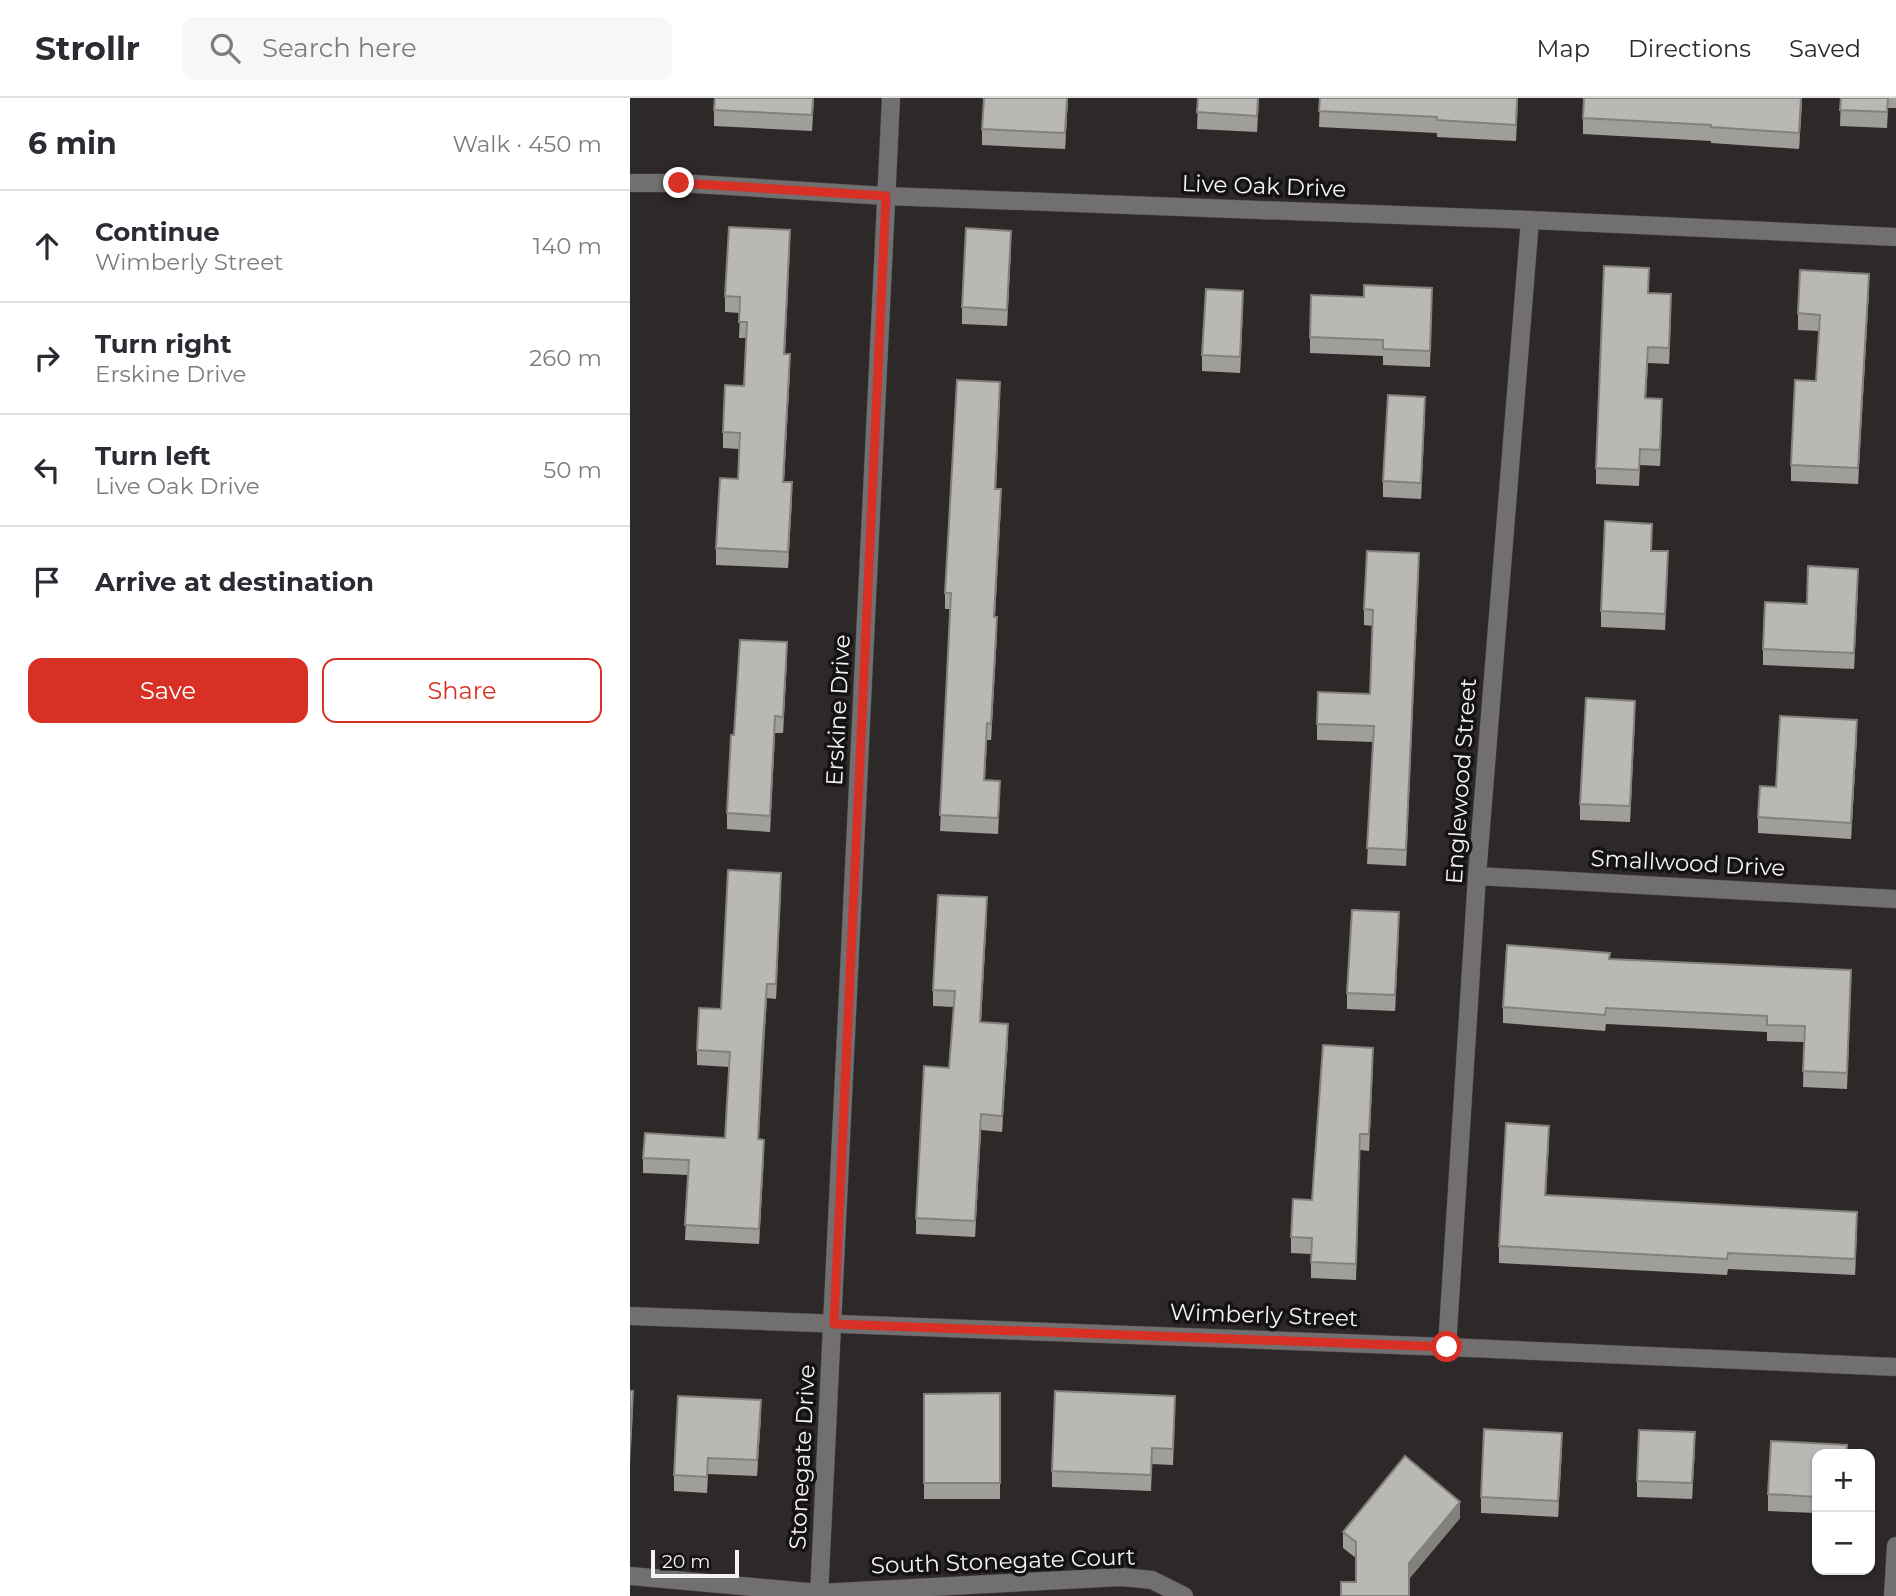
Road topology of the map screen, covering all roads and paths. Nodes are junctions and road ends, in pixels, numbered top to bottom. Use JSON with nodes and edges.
{"nodes":[{"id":1,"x":891,"y":98,"type":"edge"},
{"id":2,"x":630,"y":183,"type":"edge"},
{"id":3,"x":886,"y":196,"type":"junction"},
{"id":4,"x":1530,"y":220,"type":"junction"},
{"id":5,"x":1896,"y":237,"type":"edge"},
{"id":6,"x":1477,"y":876,"type":"junction"},
{"id":7,"x":1896,"y":899,"type":"edge"},
{"id":8,"x":630,"y":1316,"type":"edge"},
{"id":9,"x":834,"y":1324,"type":"junction"},
{"id":10,"x":1447,"y":1347,"type":"junction"},
{"id":11,"x":1896,"y":1367,"type":"edge"},
{"id":12,"x":1896,"y":1546,"type":"edge"},
{"id":13,"x":630,"y":1576,"type":"edge"},
{"id":14,"x":819,"y":1595,"type":"edge"},
{"id":15,"x":1184,"y":1596,"type":"edge"},
{"id":16,"x":1893,"y":1596,"type":"edge"}],
"edges":[{"from":1,"to":3,"type":"street","name":"Erskine Drive"},
{"from":2,"to":3,"type":"street","name":"Live Oak Drive"},
{"from":3,"to":4,"type":"street","name":"Live Oak Drive"},
{"from":3,"to":9,"type":"street","name":"Erskine Drive"},
{"from":4,"to":5,"type":"street","name":"Live Oak Drive"},
{"from":4,"to":6,"type":"street","name":"Englewood Street"},
{"from":6,"to":7,"type":"street","name":"Smallwood Drive"},
{"from":6,"to":10,"type":"street","name":"Englewood Street"},
{"from":8,"to":9,"type":"street","name":"Wimberly Street"},
{"from":9,"to":10,"type":"street","name":"Wimberly Street"},
{"from":9,"to":14,"type":"street","name":"Stonegate Drive"},
{"from":10,"to":11,"type":"street","name":"Wimberly Street"},
{"from":12,"to":16,"type":"street"},
{"from":13,"to":14,"type":"street"},
{"from":14,"to":15,"type":"street","name":"South Stonegate Court"}]}
